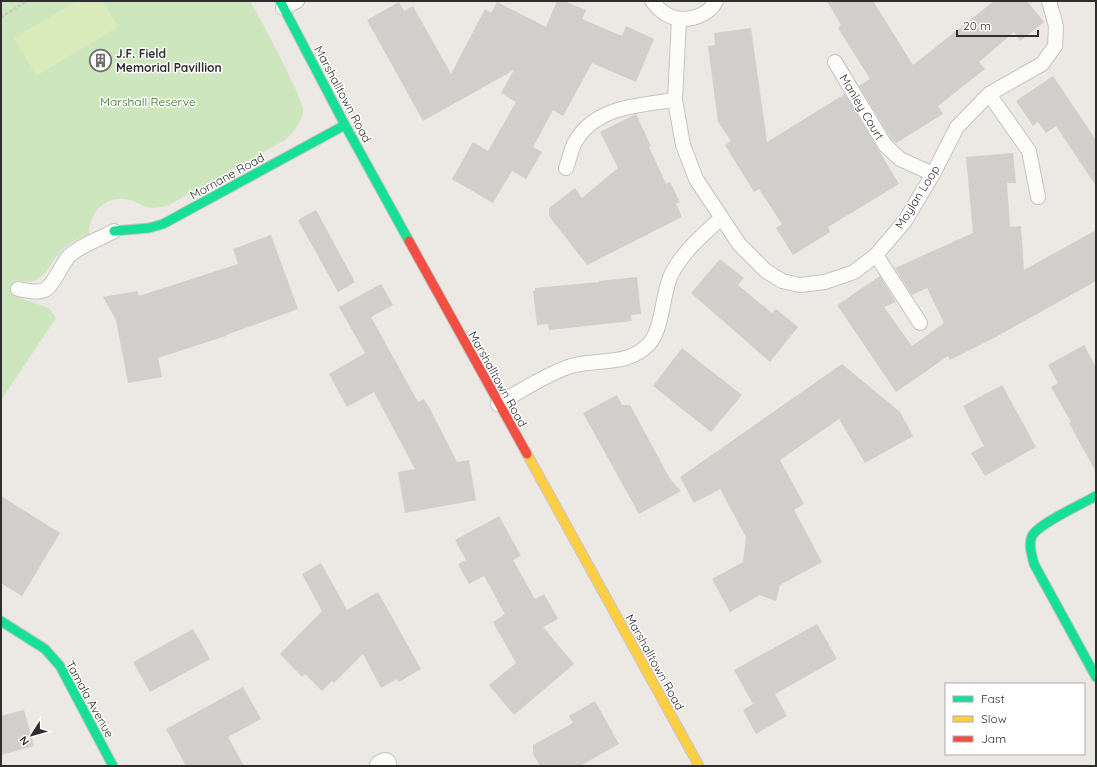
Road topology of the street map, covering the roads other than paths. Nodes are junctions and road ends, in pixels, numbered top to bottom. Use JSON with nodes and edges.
{"nodes":[{"id":1,"x":297,"y":1,"type":"edge"},
{"id":2,"x":652,"y":1,"type":"edge"},
{"id":3,"x":716,"y":1,"type":"edge"},
{"id":4,"x":1049,"y":1,"type":"edge"},
{"id":5,"x":282,"y":4,"type":"edge"},
{"id":6,"x":678,"y":19,"type":"junction"},
{"id":7,"x":835,"y":62,"type":"dead end"},
{"id":8,"x":989,"y":94,"type":"junction"},
{"id":9,"x":675,"y":100,"type":"junction"},
{"id":10,"x":345,"y":125,"type":"junction"},
{"id":11,"x":566,"y":168,"type":"dead end"},
{"id":12,"x":933,"y":174,"type":"junction"},
{"id":13,"x":1038,"y":197,"type":"dead end"},
{"id":14,"x":721,"y":218,"type":"junction"},
{"id":15,"x":114,"y":231,"type":"joint"},
{"id":16,"x":876,"y":255,"type":"junction"},
{"id":17,"x":18,"y":289,"type":"dead end"},
{"id":18,"x":920,"y":323,"type":"dead end"},
{"id":19,"x":498,"y":404,"type":"junction"},
{"id":20,"x":1096,"y":496,"type":"edge"},
{"id":21,"x":1,"y":622,"type":"edge"},
{"id":22,"x":1096,"y":677,"type":"edge"},
{"id":23,"x":113,"y":766,"type":"edge"},
{"id":24,"x":699,"y":766,"type":"edge"}],
"edges":[{"from":1,"to":5,"type":"lane"},
{"from":2,"to":6,"type":"lane"},
{"from":3,"to":6,"type":"lane"},
{"from":4,"to":8,"type":"lane","name":"Moylan Loop"},
{"from":5,"to":10,"type":"street","name":"Marshalltown Road"},
{"from":6,"to":9,"type":"lane","name":"Moylan Loop"},
{"from":7,"to":12,"type":"lane","name":"Manley Court"},
{"from":8,"to":12,"type":"lane","name":"Moylan Loop"},
{"from":8,"to":13,"type":"lane"},
{"from":9,"to":11,"type":"lane"},
{"from":9,"to":14,"type":"lane","name":"Moylan Loop"},
{"from":10,"to":15,"type":"street","name":"Mornane Road"},
{"from":10,"to":19,"type":"street","name":"Marshalltown Road"},
{"from":12,"to":16,"type":"lane","name":"Moylan Loop"},
{"from":14,"to":16,"type":"lane","name":"Moylan Loop"},
{"from":14,"to":19,"type":"lane"},
{"from":15,"to":17,"type":"lane"},
{"from":16,"to":18,"type":"lane"},
{"from":19,"to":24,"type":"street","name":"Marshalltown Road"},
{"from":20,"to":22,"type":"street"},
{"from":21,"to":23,"type":"street","name":"Tamala Avenue"}]}
